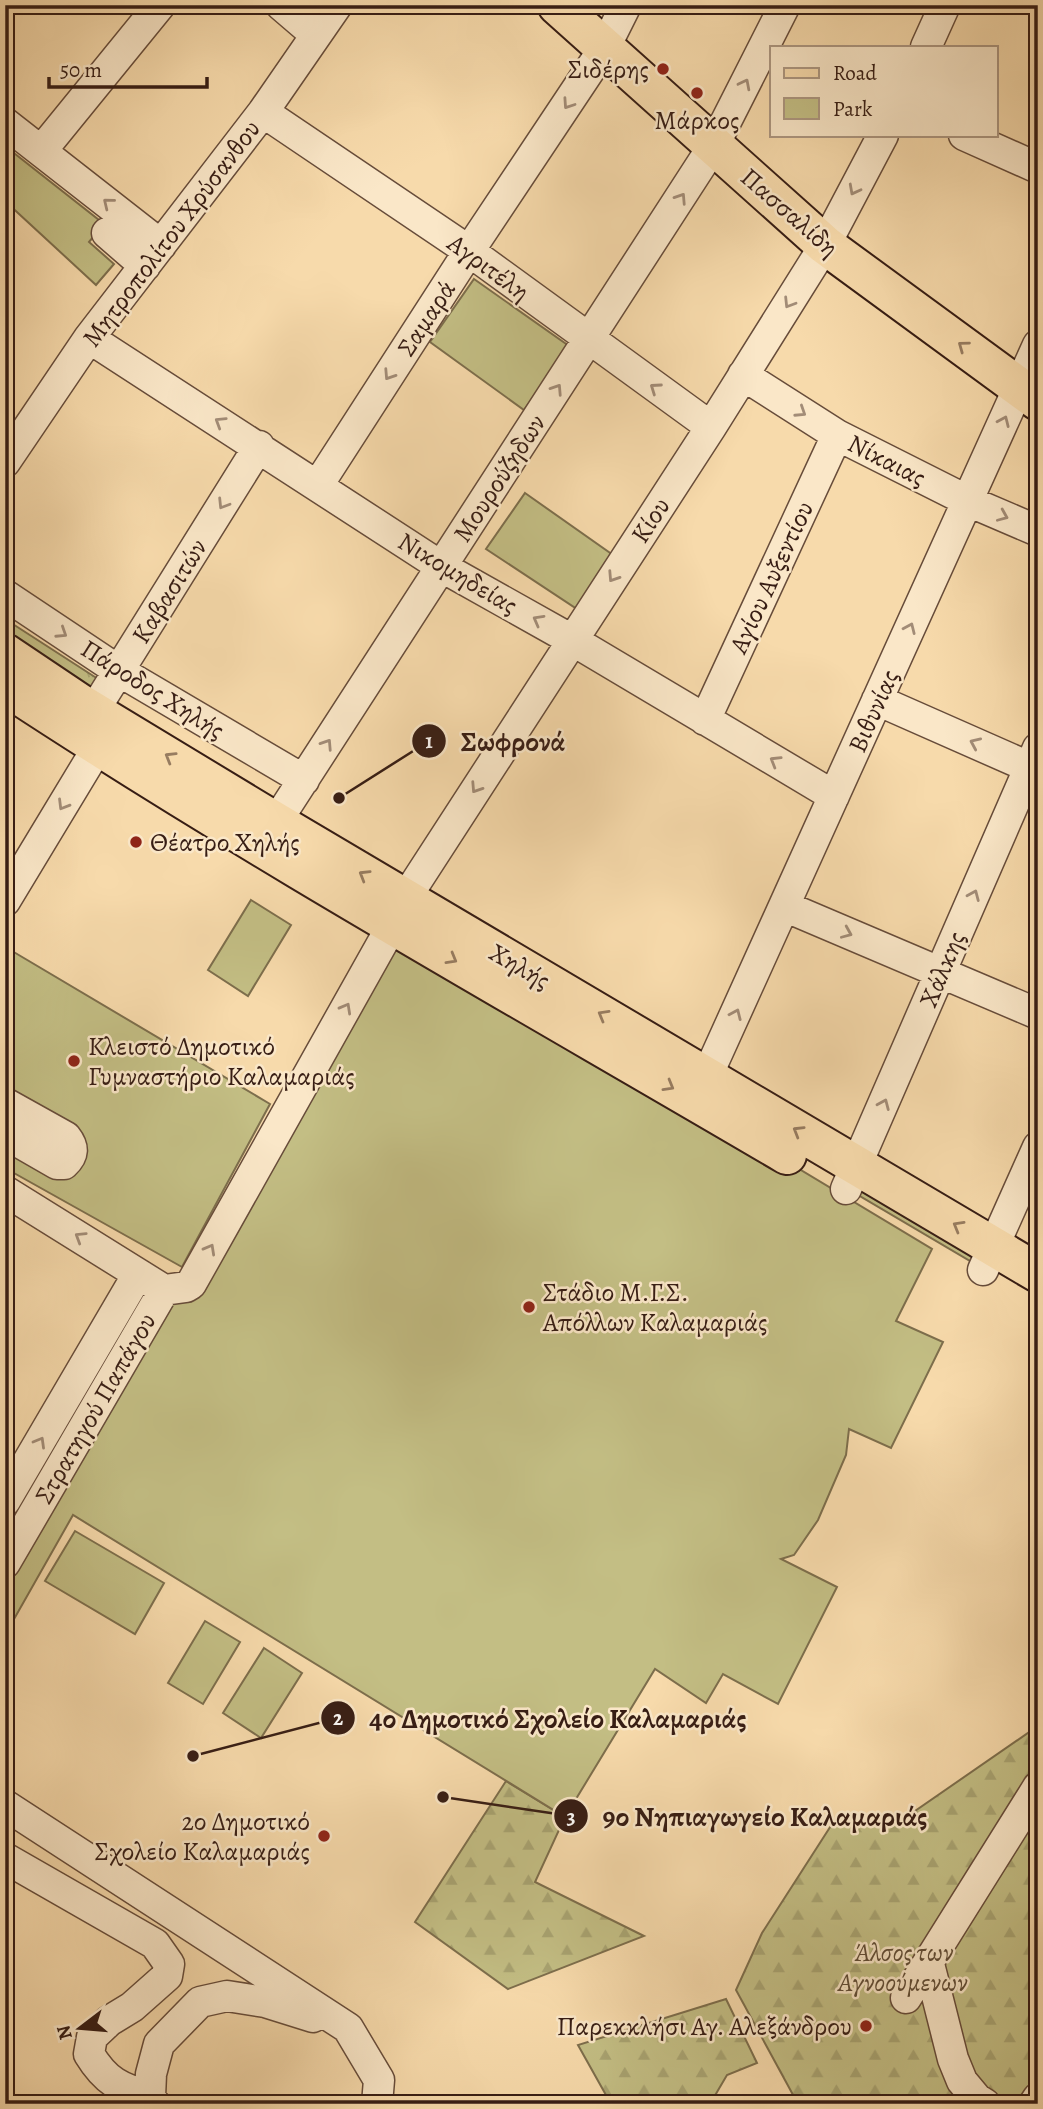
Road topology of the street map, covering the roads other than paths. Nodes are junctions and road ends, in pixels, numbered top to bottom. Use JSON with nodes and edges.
{"nodes":[{"id":1,"x":160,"y":5,"type":"edge"},
{"id":2,"x":281,"y":5,"type":"edge"},
{"id":3,"x":337,"y":5,"type":"edge"},
{"id":4,"x":557,"y":5,"type":"edge"},
{"id":5,"x":625,"y":5,"type":"edge"},
{"id":6,"x":785,"y":5,"type":"edge"},
{"id":7,"x":945,"y":5,"type":"edge"},
{"id":8,"x":316,"y":35,"type":"junction"},
{"id":9,"x":926,"y":46,"type":"edge"},
{"id":10,"x":606,"y":47,"type":"junction"},
{"id":11,"x":263,"y":112,"type":"junction"},
{"id":12,"x":5,"y":123,"type":"edge"},
{"id":13,"x":882,"y":136,"type":"edge"},
{"id":14,"x":966,"y":136,"type":"edge"},
{"id":15,"x":714,"y":145,"type":"junction"},
{"id":16,"x":42,"y":150,"type":"junction"},
{"id":17,"x":1038,"y":168,"type":"edge"},
{"id":18,"x":107,"y":233,"type":"dead end"},
{"id":19,"x":825,"y":245,"type":"junction"},
{"id":20,"x":469,"y":251,"type":"junction"},
{"id":21,"x":153,"y":256,"type":"junction"},
{"id":22,"x":89,"y":338,"type":"junction"},
{"id":23,"x":588,"y":340,"type":"junction"},
{"id":24,"x":1038,"y":345,"type":"edge"},
{"id":25,"x":743,"y":375,"type":"junction"},
{"id":26,"x":1028,"y":394,"type":"edge"},
{"id":27,"x":711,"y":427,"type":"junction"},
{"id":28,"x":836,"y":435,"type":"junction"},
{"id":29,"x":259,"y":446,"type":"junction"},
{"id":30,"x":5,"y":461,"type":"edge"},
{"id":31,"x":318,"y":485,"type":"junction"},
{"id":32,"x":968,"y":501,"type":"junction"},
{"id":33,"x":1038,"y":531,"type":"edge"},
{"id":34,"x":442,"y":566,"type":"junction"},
{"id":35,"x":5,"y":595,"type":"edge"},
{"id":36,"x":572,"y":640,"type":"junction"},
{"id":37,"x":5,"y":653,"type":"edge"},
{"id":38,"x":119,"y":671,"type":"junction"},
{"id":39,"x":5,"y":686,"type":"edge"},
{"id":40,"x":877,"y":700,"type":"junction"},
{"id":41,"x":705,"y":720,"type":"junction"},
{"id":42,"x":90,"y":731,"type":"junction"},
{"id":43,"x":1035,"y":762,"type":"edge"},
{"id":44,"x":303,"y":780,"type":"junction"},
{"id":45,"x":834,"y":796,"type":"junction"},
{"id":46,"x":269,"y":834,"type":"junction"},
{"id":47,"x":5,"y":901,"type":"edge"},
{"id":48,"x":784,"y":906,"type":"junction"},
{"id":49,"x":399,"y":912,"type":"junction"},
{"id":50,"x":941,"y":972,"type":"junction"},
{"id":51,"x":1038,"y":1014,"type":"edge"},
{"id":52,"x":707,"y":1076,"type":"junction"},
{"id":53,"x":5,"y":1103,"type":"edge"},
{"id":54,"x":5,"y":1134,"type":"edge"},
{"id":55,"x":1038,"y":1147,"type":"edge"},
{"id":56,"x":851,"y":1178,"type":"junction"},
{"id":57,"x":5,"y":1191,"type":"edge"},
{"id":58,"x":988,"y":1258,"type":"junction"},
{"id":59,"x":1038,"y":1273,"type":"edge"},
{"id":60,"x":138,"y":1274,"type":"junction"},
{"id":61,"x":164,"y":1290,"type":"junction"},
{"id":62,"x":1038,"y":1302,"type":"edge"},
{"id":63,"x":13,"y":1470,"type":"edge"},
{"id":64,"x":5,"y":1501,"type":"edge"},
{"id":65,"x":5,"y":1563,"type":"edge"},
{"id":66,"x":1038,"y":1787,"type":"edge"},
{"id":67,"x":5,"y":1805,"type":"edge"},
{"id":68,"x":5,"y":1858,"type":"edge"},
{"id":69,"x":929,"y":1964,"type":"junction"},
{"id":70,"x":906,"y":1998,"type":"dead end"},
{"id":71,"x":348,"y":2028,"type":"junction"},
{"id":72,"x":1038,"y":2098,"type":"edge"},
{"id":73,"x":153,"y":2100,"type":"edge"},
{"id":74,"x":377,"y":2104,"type":"edge"},
{"id":75,"x":985,"y":2104,"type":"edge"},
{"id":76,"x":1034,"y":2104,"type":"edge"}],
"edges":[{"from":1,"to":16,"type":"street"},
{"from":2,"to":8,"type":"street"},
{"from":3,"to":8,"type":"street","name":"Μητροπολίτου Χρύσανθου"},
{"from":4,"to":10,"type":"main road","name":"Πασσαλίδη"},
{"from":5,"to":10,"type":"street","name":"Σαμαρά"},
{"from":15,"to":6,"type":"street","name":"Μουρούζηδων","one_way":true},
{"from":7,"to":9,"type":"street"},
{"from":8,"to":11,"type":"street","name":"Μητροπολίτου Χρύσανθου"},
{"from":10,"to":15,"type":"main road","name":"Πασσαλίδη"},
{"from":10,"to":20,"type":"street","name":"Σαμαρά","one_way":true},
{"from":11,"to":20,"type":"street","name":"Αγριτέλη"},
{"from":11,"to":21,"type":"street","name":"Μητροπολίτου Χρύσανθου"},
{"from":12,"to":16,"type":"street"},
{"from":13,"to":19,"type":"street","name":"Κίου","one_way":true},
{"from":14,"to":17,"type":"street"},
{"from":15,"to":19,"type":"main road","name":"Πασσαλίδη"},
{"from":23,"to":15,"type":"street","name":"Μουρούζηδων","one_way":true},
{"from":21,"to":16,"type":"street","one_way":true},
{"from":18,"to":21,"type":"street"},
{"from":19,"to":25,"type":"street","name":"Κίου","one_way":true},
{"from":26,"to":19,"type":"main road","name":"Πασσαλίδη","one_way":true},
{"from":20,"to":23,"type":"street","name":"Αγριτέλη"},
{"from":20,"to":31,"type":"street","name":"Σαμαρά","one_way":true},
{"from":21,"to":22,"type":"street","name":"Μητροπολίτου Χρύσανθου"},
{"from":29,"to":22,"type":"street","name":"Νικομηδείας","one_way":true},
{"from":22,"to":30,"type":"street","name":"Μητροπολίτου Χρύσανθου"},
{"from":27,"to":23,"type":"street","name":"Αγριτέλη","one_way":true},
{"from":34,"to":23,"type":"street","name":"Μουρούζηδων","one_way":true},
{"from":24,"to":26,"type":"street","name":"Βιθυνίας"},
{"from":25,"to":27,"type":"street","name":"Κίου"},
{"from":25,"to":28,"type":"street","name":"Νίκαιας","one_way":true},
{"from":32,"to":26,"type":"street","name":"Βιθυνίας","one_way":true},
{"from":27,"to":36,"type":"street","name":"Κίου","one_way":true},
{"from":28,"to":32,"type":"street","name":"Νίκαιας"},
{"from":28,"to":41,"type":"street","name":"Αγίου Αυξεντίου"},
{"from":29,"to":31,"type":"street","name":"Νικομηδείας"},
{"from":29,"to":38,"type":"street","name":"Καβασιτών","one_way":true},
{"from":31,"to":34,"type":"street","name":"Νικομηδείας"},
{"from":32,"to":33,"type":"street","name":"Νίκαιας","one_way":true},
{"from":40,"to":32,"type":"street","name":"Βιθυνίας","one_way":true},
{"from":36,"to":34,"type":"street","name":"Νικομηδείας","one_way":true},
{"from":44,"to":34,"type":"street","name":"Μουρούζηδων","one_way":true},
{"from":35,"to":38,"type":"street","name":"Πάροδος Χηλής","one_way":true},
{"from":36,"to":41,"type":"street","name":"Νικομηδείας"},
{"from":36,"to":49,"type":"street","name":"Κίου","one_way":true},
{"from":37,"to":42,"type":"main road","name":"Χηλής"},
{"from":38,"to":42,"type":"street","name":"Καβασιτών"},
{"from":38,"to":44,"type":"street","name":"Πάροδος Χηλής"},
{"from":39,"to":42,"type":"main road","name":"Χηλής"},
{"from":43,"to":40,"type":"street","one_way":true},
{"from":40,"to":45,"type":"street","name":"Βιθυνίας"},
{"from":45,"to":41,"type":"street","name":"Νικομηδείας","one_way":true},
{"from":42,"to":46,"type":"main road","name":"Χηλής"},
{"from":42,"to":47,"type":"street","name":"Καβασιτών","one_way":true},
{"from":50,"to":43,"type":"street","name":"Χάλκης","one_way":true},
{"from":44,"to":46,"type":"street","name":"Μουρούζηδων"},
{"from":45,"to":48,"type":"street","name":"Βιθυνίας"},
{"from":46,"to":49,"type":"main road","name":"Χηλής"},
{"from":48,"to":50,"type":"street","one_way":true},
{"from":52,"to":48,"type":"street","name":"Βιθυνίας","one_way":true},
{"from":52,"to":49,"type":"main road","name":"Χηλής","one_way":true},
{"from":49,"to":56,"type":"main road","name":"Χηλής","one_way":true},
{"from":61,"to":49,"type":"street","name":"Στρατηγού Παπάγου","one_way":true},
{"from":50,"to":51,"type":"street"},
{"from":56,"to":50,"type":"street","name":"Χάλκης","one_way":true},
{"from":56,"to":52,"type":"main road","name":"Χηλής","one_way":true},
{"from":53,"to":54,"type":"street"},
{"from":55,"to":58,"type":"street"},
{"from":56,"to":58,"type":"main road","name":"Χηλής"},
{"from":60,"to":57,"type":"street","one_way":true},
{"from":58,"to":59,"type":"main road","name":"Χηλής"},
{"from":58,"to":62,"type":"main road","name":"Χηλής"},
{"from":60,"to":61,"type":"street","name":"Στρατηγού Παπάγου"},
{"from":63,"to":60,"type":"street","name":"Στρατηγού Παπάγου","one_way":true},
{"from":61,"to":65,"type":"street","name":"Στρατηγού Παπάγου"},
{"from":63,"to":64,"type":"street","name":"Στρατηγού Παπάγου"},
{"from":66,"to":69,"type":"street"},
{"from":67,"to":71,"type":"street"},
{"from":68,"to":73,"type":"street"},
{"from":69,"to":70,"type":"street"},
{"from":69,"to":75,"type":"street"},
{"from":71,"to":73,"type":"street"},
{"from":71,"to":74,"type":"street"},
{"from":72,"to":76,"type":"street"}]}
